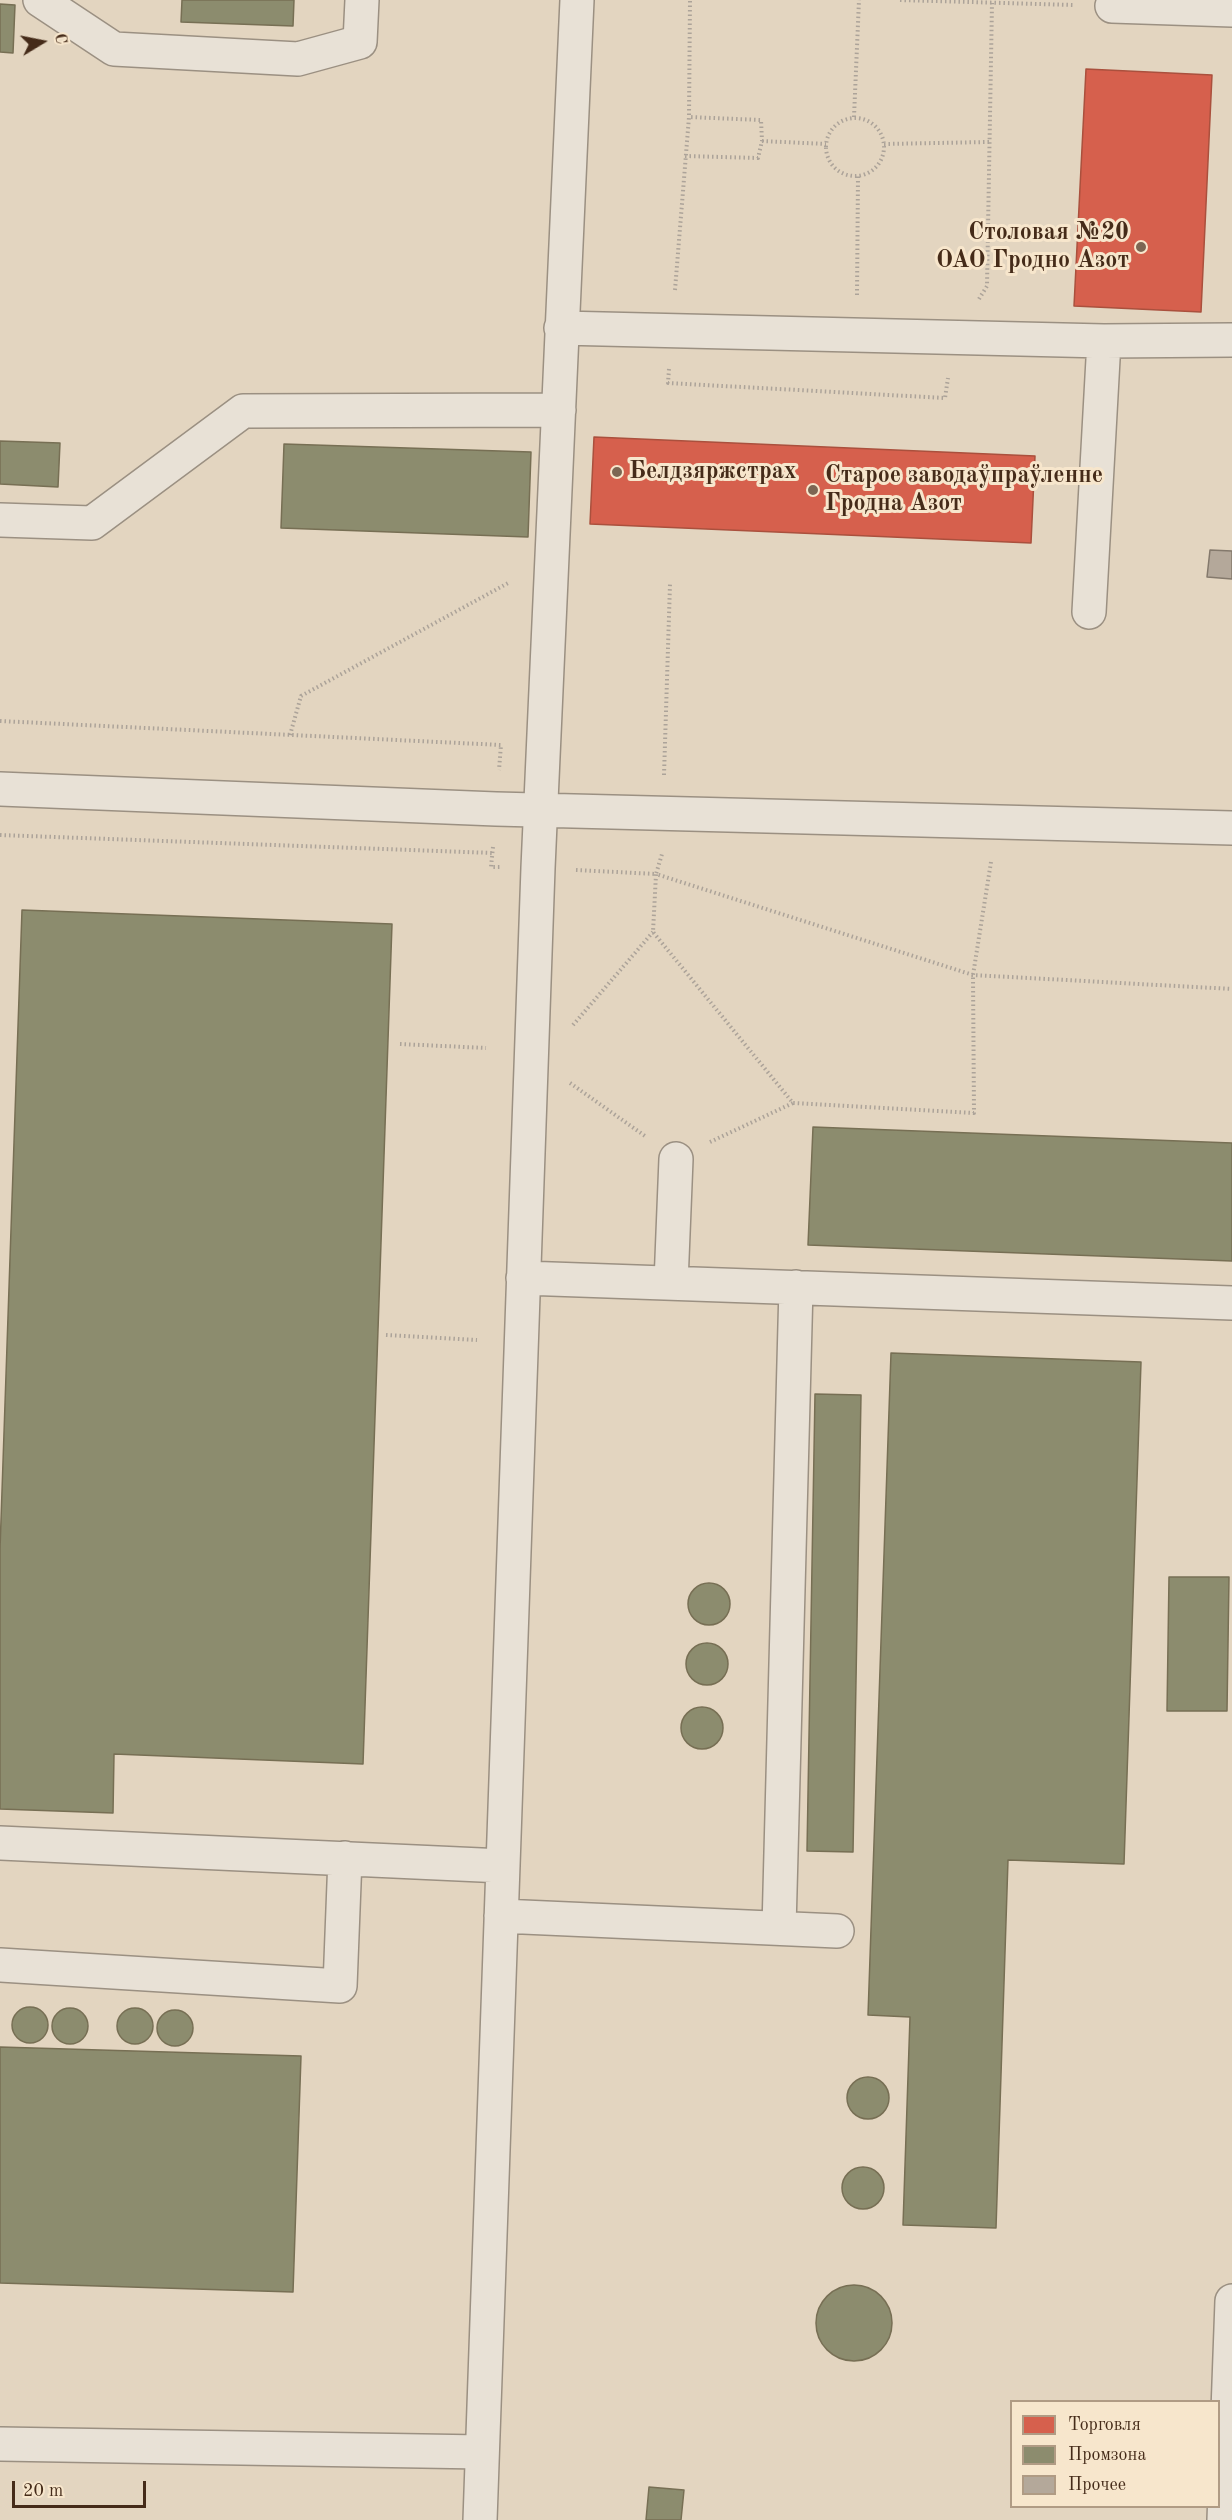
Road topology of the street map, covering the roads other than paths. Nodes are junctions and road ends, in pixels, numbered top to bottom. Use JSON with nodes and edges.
{"nodes":[{"id":1,"x":40,"y":0,"type":"edge"},
{"id":2,"x":362,"y":0,"type":"edge"},
{"id":3,"x":577,"y":0,"type":"edge"},
{"id":4,"x":1112,"y":6,"type":"road end"},
{"id":5,"x":1232,"y":10,"type":"edge"},
{"id":6,"x":561,"y":328,"type":"junction"},
{"id":7,"x":1232,"y":340,"type":"edge"},
{"id":8,"x":1104,"y":341,"type":"junction"},
{"id":9,"x":559,"y":410,"type":"junction"},
{"id":10,"x":0,"y":520,"type":"edge"},
{"id":11,"x":1089,"y":612,"type":"dead end"},
{"id":12,"x":0,"y":789,"type":"edge"},
{"id":13,"x":542,"y":810,"type":"junction"},
{"id":14,"x":1232,"y":828,"type":"edge"},
{"id":15,"x":676,"y":1158,"type":"road end"},
{"id":16,"x":523,"y":1278,"type":"junction"},
{"id":17,"x":671,"y":1283,"type":"junction"},
{"id":18,"x":796,"y":1287,"type":"junction"},
{"id":19,"x":1232,"y":1303,"type":"edge"},
{"id":20,"x":0,"y":1843,"type":"edge"},
{"id":21,"x":345,"y":1858,"type":"junction"},
{"id":22,"x":503,"y":1866,"type":"junction"},
{"id":23,"x":501,"y":1916,"type":"junction"},
{"id":24,"x":779,"y":1929,"type":"junction"},
{"id":25,"x":837,"y":1931,"type":"dead end"},
{"id":26,"x":0,"y":1965,"type":"edge"},
{"id":27,"x":1232,"y":2319,"type":"edge"},
{"id":28,"x":0,"y":2444,"type":"edge"},
{"id":29,"x":482,"y":2452,"type":"junction"},
{"id":30,"x":480,"y":2520,"type":"edge"},
{"id":31,"x":1224,"y":2520,"type":"edge"}],
"edges":[{"from":1,"to":2,"type":"lane"},
{"from":3,"to":6,"type":"lane"},
{"from":4,"to":5,"type":"lane"},
{"from":6,"to":8,"type":"lane"},
{"from":6,"to":9,"type":"lane"},
{"from":7,"to":8,"type":"lane"},
{"from":8,"to":11,"type":"lane"},
{"from":9,"to":10,"type":"lane"},
{"from":9,"to":13,"type":"lane"},
{"from":12,"to":13,"type":"lane"},
{"from":13,"to":14,"type":"lane"},
{"from":13,"to":16,"type":"lane"},
{"from":15,"to":17,"type":"lane"},
{"from":16,"to":17,"type":"lane"},
{"from":16,"to":22,"type":"lane"},
{"from":17,"to":18,"type":"lane"},
{"from":18,"to":19,"type":"lane"},
{"from":18,"to":24,"type":"lane"},
{"from":20,"to":21,"type":"lane"},
{"from":21,"to":22,"type":"lane"},
{"from":21,"to":26,"type":"lane"},
{"from":22,"to":23,"type":"lane"},
{"from":23,"to":24,"type":"lane"},
{"from":23,"to":29,"type":"lane"},
{"from":24,"to":25,"type":"lane"},
{"from":27,"to":31,"type":"lane"},
{"from":28,"to":29,"type":"lane"},
{"from":29,"to":30,"type":"lane"}]}
